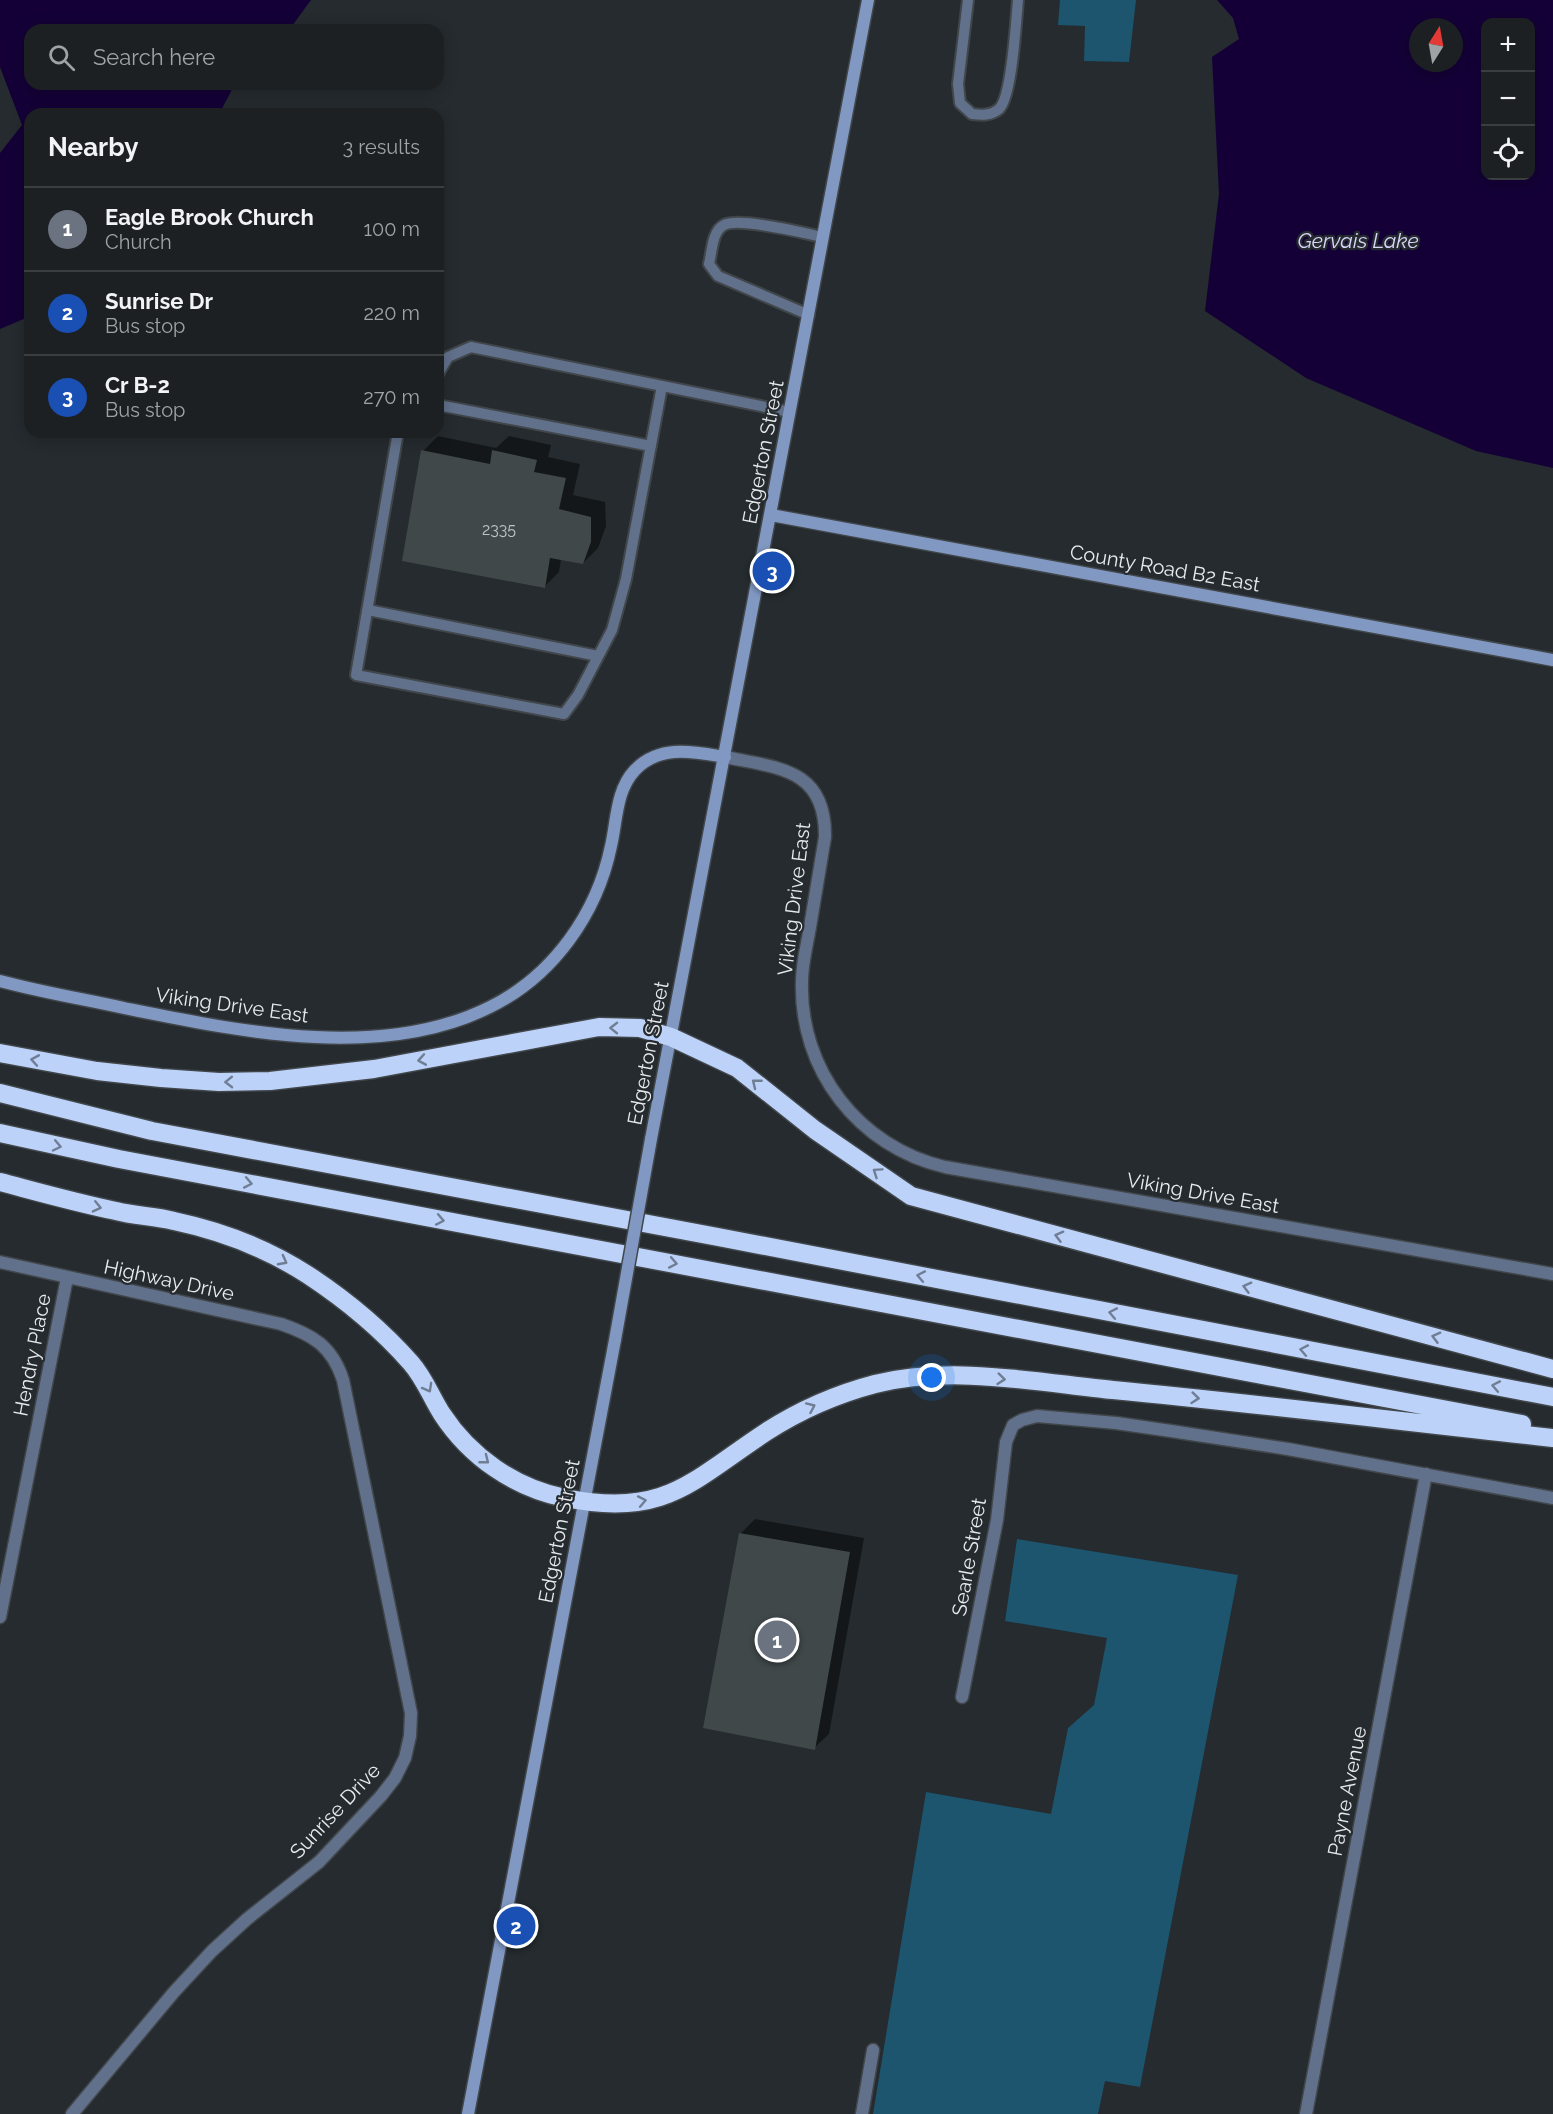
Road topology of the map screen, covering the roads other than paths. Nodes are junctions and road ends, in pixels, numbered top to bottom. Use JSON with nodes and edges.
{"nodes":[{"id":1,"x":868,"y":0,"type":"edge"},
{"id":2,"x":968,"y":0,"type":"edge"},
{"id":3,"x":1018,"y":0,"type":"edge"},
{"id":4,"x":823,"y":237,"type":"junction"},
{"id":5,"x":808,"y":315,"type":"junction"},
{"id":6,"x":444,"y":364,"type":"edge"},
{"id":7,"x":662,"y":386,"type":"junction"},
{"id":8,"x":444,"y":406,"type":"edge"},
{"id":9,"x":790,"y":411,"type":"junction"},
{"id":10,"x":397,"y":438,"type":"edge"},
{"id":11,"x":651,"y":446,"type":"junction"},
{"id":12,"x":771,"y":515,"type":"junction"},
{"id":13,"x":368,"y":610,"type":"junction"},
{"id":14,"x":598,"y":656,"type":"junction"},
{"id":15,"x":1553,"y":660,"type":"edge"},
{"id":16,"x":725,"y":756,"type":"junction"},
{"id":17,"x":0,"y":981,"type":"edge"},
{"id":18,"x":671,"y":1037,"type":"junction"},
{"id":19,"x":0,"y":1053,"type":"edge"},
{"id":20,"x":0,"y":1093,"type":"edge"},
{"id":21,"x":0,"y":1133,"type":"edge"},
{"id":22,"x":0,"y":1182,"type":"edge"},
{"id":23,"x":0,"y":1263,"type":"edge"},
{"id":24,"x":1553,"y":1274,"type":"edge"},
{"id":25,"x":67,"y":1278,"type":"junction"},
{"id":26,"x":325,"y":1347,"type":"joint"},
{"id":27,"x":1553,"y":1368,"type":"edge"},
{"id":28,"x":1553,"y":1397,"type":"edge"},
{"id":29,"x":1553,"y":1430,"type":"edge"},
{"id":30,"x":1553,"y":1438,"type":"edge"},
{"id":31,"x":1426,"y":1474,"type":"junction"},
{"id":32,"x":1553,"y":1498,"type":"edge"},
{"id":33,"x":584,"y":1501,"type":"junction"},
{"id":34,"x":0,"y":1617,"type":"edge"},
{"id":35,"x":962,"y":1697,"type":"dead end"},
{"id":36,"x":873,"y":2050,"type":"dead end"},
{"id":37,"x":72,"y":2114,"type":"edge"},
{"id":38,"x":468,"y":2114,"type":"edge"},
{"id":39,"x":862,"y":2114,"type":"edge"},
{"id":40,"x":1306,"y":2114,"type":"edge"}],
"edges":[{"from":1,"to":4,"type":"street","name":"Edgerton Street"},
{"from":2,"to":3,"type":"lane"},
{"from":4,"to":5,"type":"street","name":"Edgerton Street"},
{"from":4,"to":5,"type":"lane"},
{"from":5,"to":9,"type":"street","name":"Edgerton Street"},
{"from":6,"to":7,"type":"lane"},
{"from":7,"to":9,"type":"lane"},
{"from":7,"to":11,"type":"lane"},
{"from":8,"to":11,"type":"lane"},
{"from":9,"to":12,"type":"street","name":"Edgerton Street"},
{"from":10,"to":13,"type":"lane"},
{"from":11,"to":14,"type":"lane"},
{"from":12,"to":15,"type":"street","name":"County Road B2 East"},
{"from":12,"to":16,"type":"street","name":"Edgerton Street"},
{"from":13,"to":14,"type":"lane"},
{"from":13,"to":14,"type":"lane"},
{"from":16,"to":17,"type":"street","name":"Viking Drive East"},
{"from":16,"to":18,"type":"street","name":"Edgerton Street"},
{"from":16,"to":24,"type":"street","name":"Viking Drive East"},
{"from":18,"to":19,"type":"highway","one_way":true},
{"from":27,"to":18,"type":"highway","one_way":true},
{"from":18,"to":33,"type":"street","name":"Edgerton Street","bridge":true},
{"from":28,"to":20,"type":"highway","one_way":true},
{"from":21,"to":29,"type":"highway","one_way":true},
{"from":22,"to":33,"type":"highway","one_way":true},
{"from":23,"to":25,"type":"street","name":"Highway Drive"},
{"from":25,"to":26,"type":"street","name":"Highway Drive"},
{"from":25,"to":34,"type":"street","name":"Hendry Place"},
{"from":26,"to":37,"type":"street","name":"Sunrise Drive"},
{"from":33,"to":30,"type":"highway","one_way":true},
{"from":31,"to":32,"type":"street"},
{"from":31,"to":35,"type":"street","name":"Searle Street"},
{"from":31,"to":40,"type":"street","name":"Payne Avenue"},
{"from":33,"to":38,"type":"street","name":"Edgerton Street"},
{"from":36,"to":39,"type":"street"}]}
